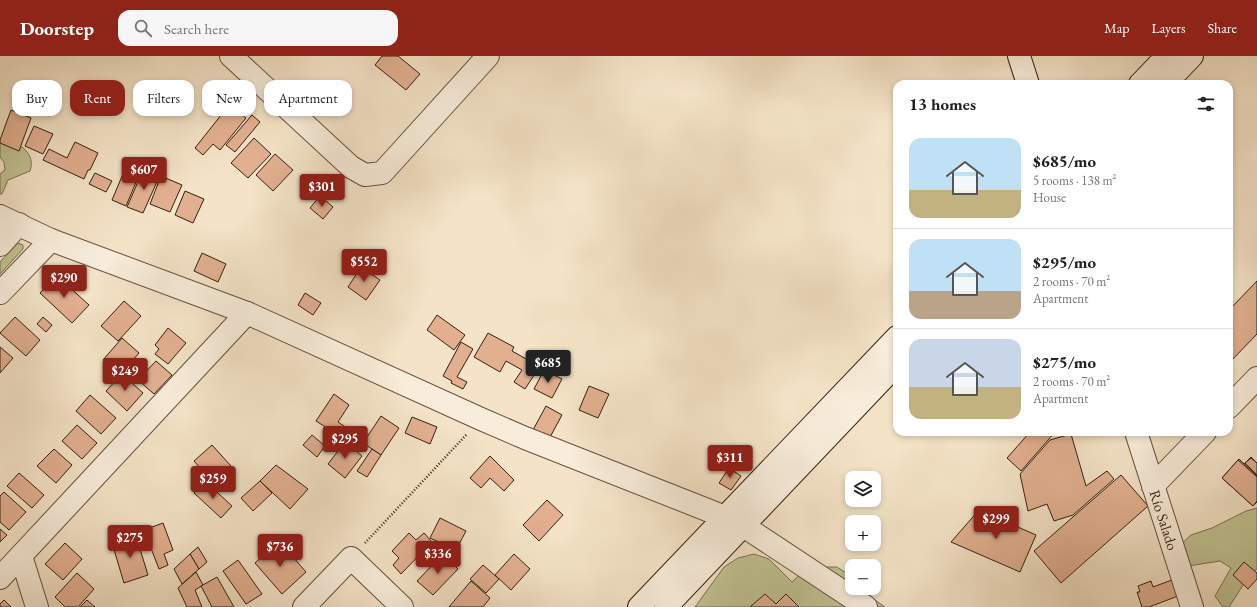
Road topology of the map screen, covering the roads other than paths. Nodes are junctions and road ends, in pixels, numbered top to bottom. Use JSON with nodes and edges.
{"nodes":[{"id":1,"x":231,"y":56,"type":"edge"},
{"id":2,"x":488,"y":56,"type":"edge"},
{"id":3,"x":1019,"y":56,"type":"edge"},
{"id":4,"x":1167,"y":56,"type":"edge"},
{"id":5,"x":1192,"y":56,"type":"edge"},
{"id":6,"x":1027,"y":80,"type":"edge"},
{"id":7,"x":1144,"y":80,"type":"edge"},
{"id":8,"x":1169,"y":80,"type":"edge"},
{"id":9,"x":10,"y":220,"type":"edge"},
{"id":10,"x":50,"y":240,"type":"junction"},
{"id":11,"x":0,"y":245,"type":"edge"},
{"id":12,"x":0,"y":293,"type":"edge"},
{"id":13,"x":247,"y":313,"type":"junction"},
{"id":14,"x":893,"y":342,"type":"edge"},
{"id":15,"x":893,"y":368,"type":"edge"},
{"id":16,"x":1257,"y":378,"type":"edge"},
{"id":17,"x":1233,"y":403,"type":"edge"},
{"id":18,"x":1137,"y":436,"type":"edge"},
{"id":19,"x":1201,"y":436,"type":"edge"},
{"id":20,"x":1153,"y":486,"type":"junction"},
{"id":21,"x":734,"y":521,"type":"junction"},
{"id":22,"x":21,"y":556,"type":"junction"},
{"id":23,"x":0,"y":578,"type":"edge"},
{"id":24,"x":37,"y":607,"type":"edge"},
{"id":25,"x":304,"y":607,"type":"edge"},
{"id":26,"x":402,"y":607,"type":"edge"},
{"id":27,"x":639,"y":607,"type":"edge"},
{"id":28,"x":666,"y":607,"type":"edge"},
{"id":29,"x":866,"y":607,"type":"edge"},
{"id":30,"x":1192,"y":607,"type":"edge"}],
"edges":[{"from":1,"to":2,"type":"street"},
{"from":3,"to":6,"type":"street"},
{"from":4,"to":7,"type":"street"},
{"from":5,"to":8,"type":"street"},
{"from":9,"to":10,"type":"street"},
{"from":9,"to":11,"type":"street"},
{"from":10,"to":12,"type":"street"},
{"from":10,"to":13,"type":"street"},
{"from":13,"to":21,"type":"street"},
{"from":13,"to":22,"type":"street"},
{"from":14,"to":21,"type":"street"},
{"from":15,"to":21,"type":"street"},
{"from":16,"to":17,"type":"street"},
{"from":18,"to":20,"type":"street","name":"Río Salado"},
{"from":19,"to":20,"type":"street"},
{"from":20,"to":30,"type":"street","name":"Río Salado"},
{"from":21,"to":27,"type":"street"},
{"from":21,"to":28,"type":"street"},
{"from":21,"to":29,"type":"street"},
{"from":22,"to":23,"type":"street"},
{"from":22,"to":24,"type":"street"},
{"from":25,"to":26,"type":"street"}]}
